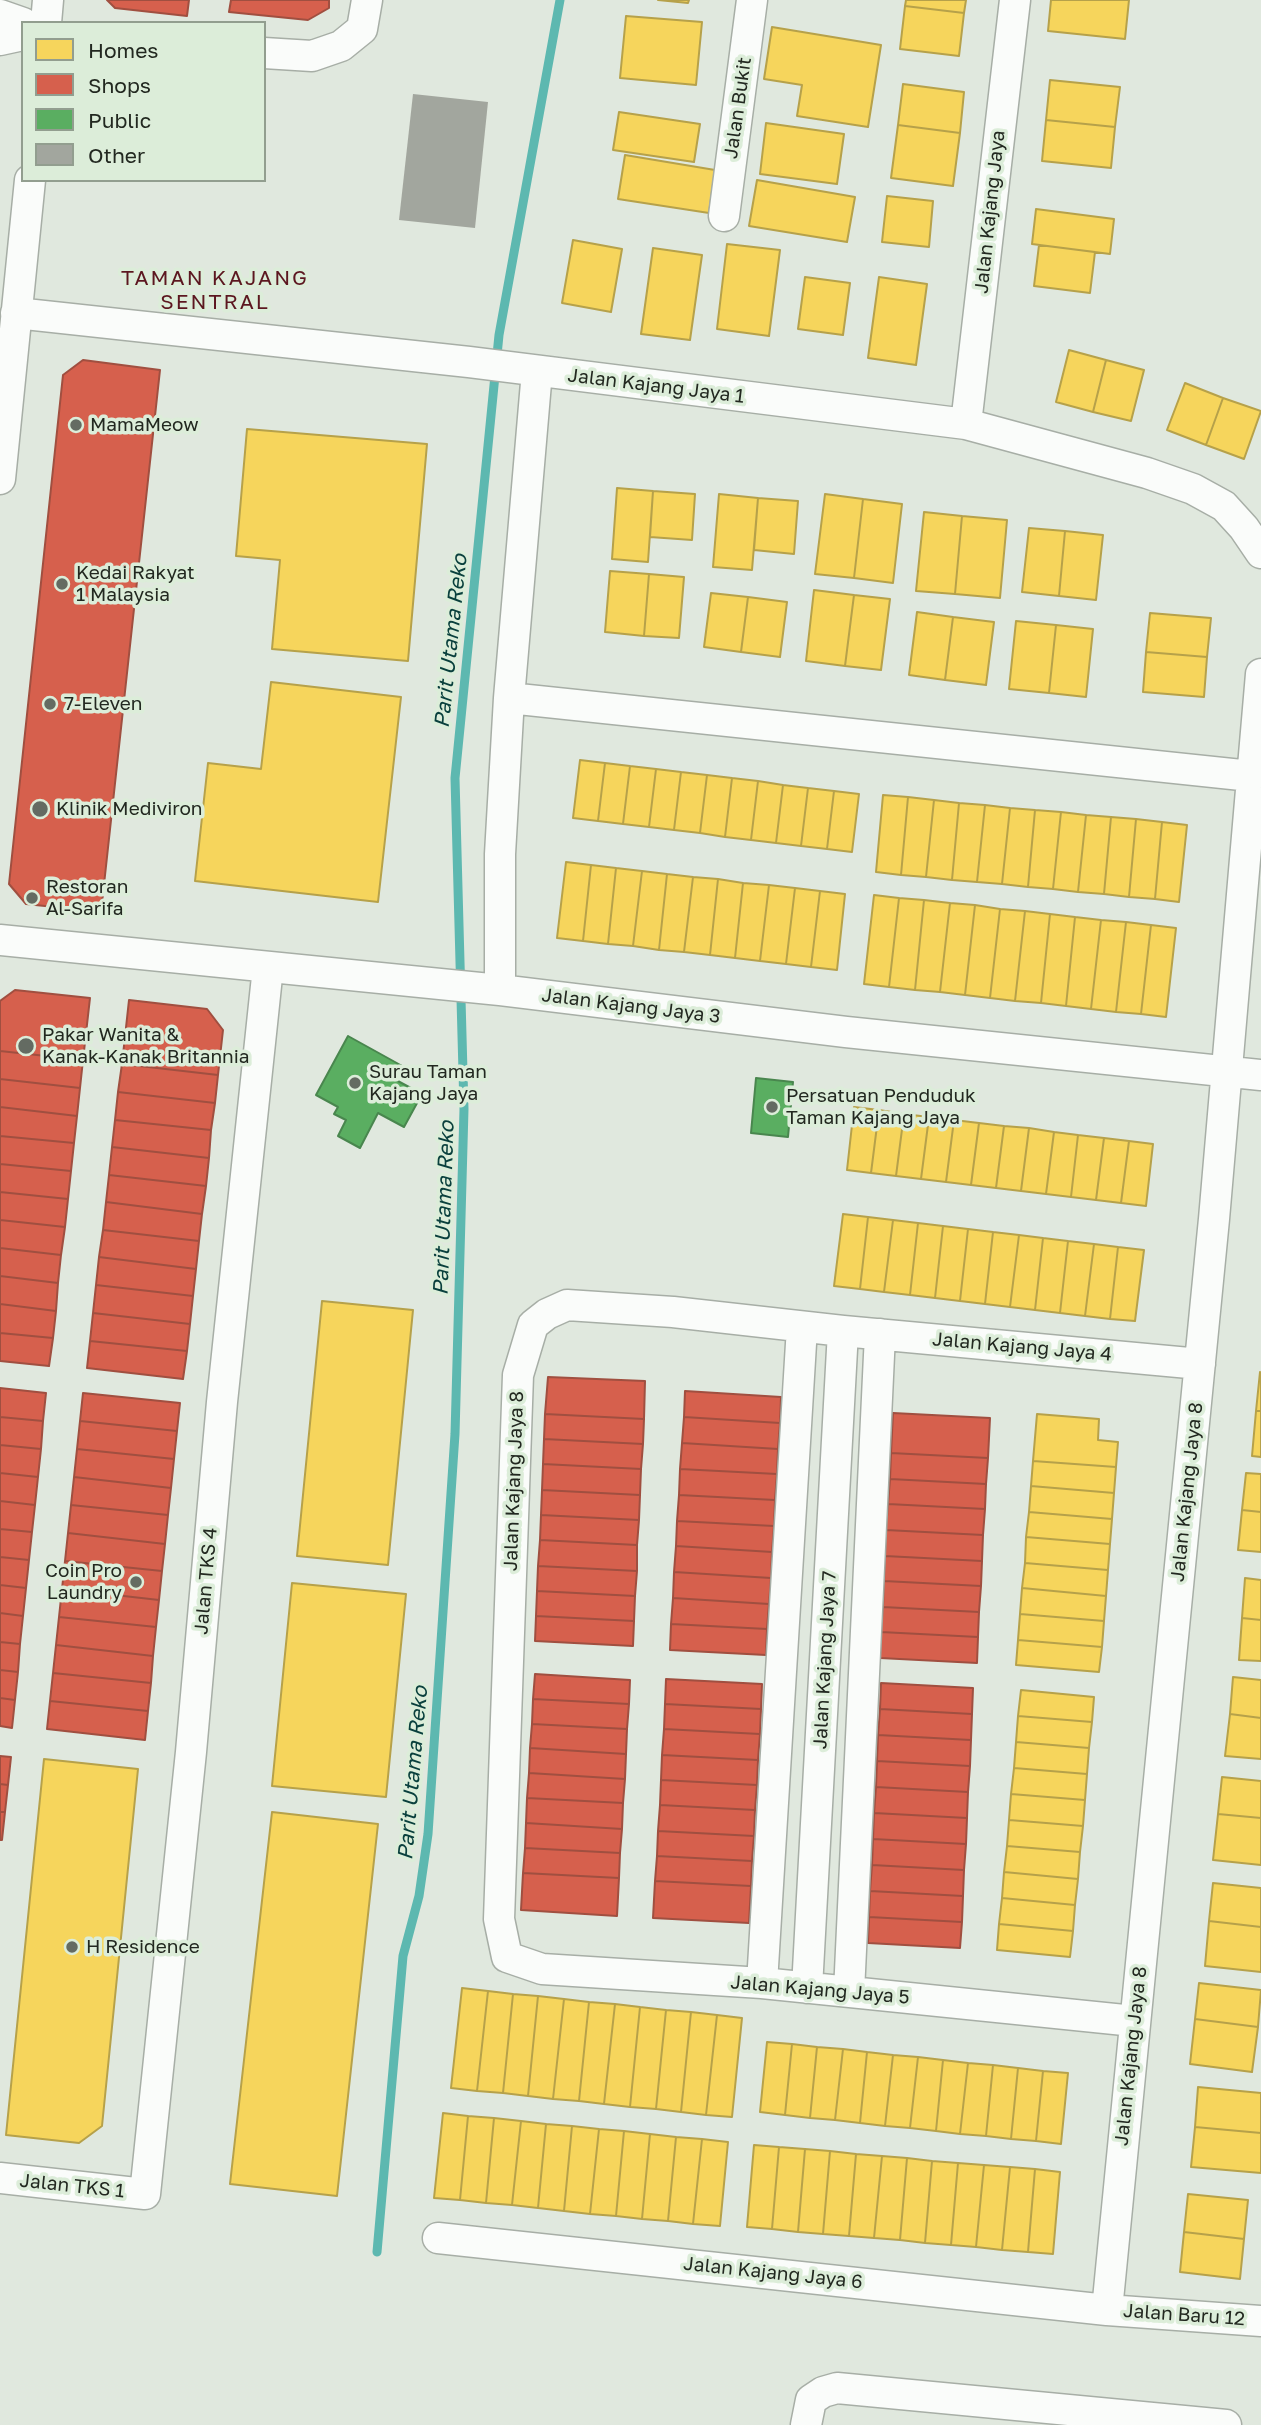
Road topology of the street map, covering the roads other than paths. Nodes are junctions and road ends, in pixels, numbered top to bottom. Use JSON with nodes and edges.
{"nodes":[{"id":1,"x":48,"y":0,"type":"edge"},
{"id":2,"x":367,"y":0,"type":"edge"},
{"id":3,"x":752,"y":0,"type":"edge"},
{"id":4,"x":1015,"y":0,"type":"edge"},
{"id":5,"x":0,"y":15,"type":"edge"},
{"id":6,"x":46,"y":21,"type":"edge"},
{"id":7,"x":21,"y":22,"type":"edge"},
{"id":8,"x":21,"y":35,"type":"edge"},
{"id":9,"x":0,"y":40,"type":"edge"},
{"id":10,"x":266,"y":53,"type":"edge"},
{"id":11,"x":30,"y":182,"type":"edge"},
{"id":12,"x":724,"y":216,"type":"dead end"},
{"id":13,"x":16,"y":313,"type":"junction"},
{"id":14,"x":531,"y":371,"type":"junction"},
{"id":15,"x":966,"y":424,"type":"junction"},
{"id":16,"x":0,"y":479,"type":"edge"},
{"id":17,"x":1261,"y":553,"type":"edge"},
{"id":18,"x":1261,"y":674,"type":"edge"},
{"id":19,"x":509,"y":698,"type":"junction"},
{"id":20,"x":1251,"y":776,"type":"junction"},
{"id":21,"x":0,"y":940,"type":"edge"},
{"id":22,"x":268,"y":967,"type":"junction"},
{"id":23,"x":496,"y":990,"type":"junction"},
{"id":24,"x":1225,"y":1071,"type":"junction"},
{"id":25,"x":1261,"y":1075,"type":"edge"},
{"id":26,"x":802,"y":1327,"type":"junction"},
{"id":27,"x":844,"y":1332,"type":"junction"},
{"id":28,"x":880,"y":1334,"type":"junction"},
{"id":29,"x":1200,"y":1364,"type":"junction"},
{"id":30,"x":507,"y":1956,"type":"joint"},
{"id":31,"x":762,"y":1983,"type":"junction"},
{"id":32,"x":807,"y":1988,"type":"junction"},
{"id":33,"x":849,"y":1992,"type":"junction"},
{"id":34,"x":1134,"y":2021,"type":"junction"},
{"id":35,"x":0,"y":2178,"type":"edge"},
{"id":36,"x":145,"y":2194,"type":"joint"},
{"id":37,"x":438,"y":2238,"type":"dead end"},
{"id":38,"x":1107,"y":2309,"type":"junction"},
{"id":39,"x":1261,"y":2320,"type":"edge"},
{"id":40,"x":806,"y":2425,"type":"edge"},
{"id":41,"x":1226,"y":2425,"type":"edge"}],
"edges":[{"from":1,"to":6,"type":"street"},
{"from":2,"to":10,"type":"street"},
{"from":3,"to":12,"type":"street","name":"Jalan Bukit"},
{"from":4,"to":15,"type":"street","name":"Jalan Kajang Jaya"},
{"from":5,"to":7,"type":"street"},
{"from":8,"to":9,"type":"street"},
{"from":11,"to":13,"type":"street"},
{"from":13,"to":14,"type":"street","name":"Jalan Kajang Jaya 1"},
{"from":13,"to":16,"type":"street"},
{"from":14,"to":15,"type":"street","name":"Jalan Kajang Jaya 1"},
{"from":14,"to":19,"type":"street"},
{"from":15,"to":17,"type":"street","name":"Jalan Kajang Jaya 1"},
{"from":18,"to":20,"type":"street","name":"Jalan Kajang Jaya 8"},
{"from":19,"to":20,"type":"street"},
{"from":19,"to":23,"type":"street"},
{"from":20,"to":24,"type":"street","name":"Jalan Kajang Jaya 8"},
{"from":21,"to":22,"type":"street","name":"Jalan Kajang Jaya 3"},
{"from":22,"to":23,"type":"street","name":"Jalan Kajang Jaya 3"},
{"from":22,"to":36,"type":"street","name":"Jalan TKS 4"},
{"from":23,"to":24,"type":"street","name":"Jalan Kajang Jaya 3"},
{"from":24,"to":25,"type":"street","name":"Jalan Kajang Jaya 3"},
{"from":24,"to":29,"type":"street","name":"Jalan Kajang Jaya 8"},
{"from":26,"to":27,"type":"street","name":"Jalan Kajang Jaya 8"},
{"from":26,"to":30,"type":"street","name":"Jalan Kajang Jaya 8"},
{"from":26,"to":31,"type":"street"},
{"from":27,"to":28,"type":"street","name":"Jalan Kajang Jaya 4"},
{"from":27,"to":32,"type":"street","name":"Jalan Kajang Jaya 7"},
{"from":28,"to":29,"type":"street","name":"Jalan Kajang Jaya 4"},
{"from":28,"to":33,"type":"street"},
{"from":29,"to":34,"type":"street","name":"Jalan Kajang Jaya 8"},
{"from":30,"to":31,"type":"street","name":"Jalan Kajang Jaya 5"},
{"from":31,"to":32,"type":"street","name":"Jalan Kajang Jaya 5"},
{"from":32,"to":33,"type":"street","name":"Jalan Kajang Jaya 5"},
{"from":33,"to":34,"type":"street","name":"Jalan Kajang Jaya 5"},
{"from":34,"to":38,"type":"street","name":"Jalan Kajang Jaya 8"},
{"from":35,"to":36,"type":"street","name":"Jalan TKS 1"},
{"from":37,"to":38,"type":"street","name":"Jalan Kajang Jaya 6"},
{"from":38,"to":39,"type":"street","name":"Jalan Baru 12"},
{"from":40,"to":41,"type":"street"}]}
